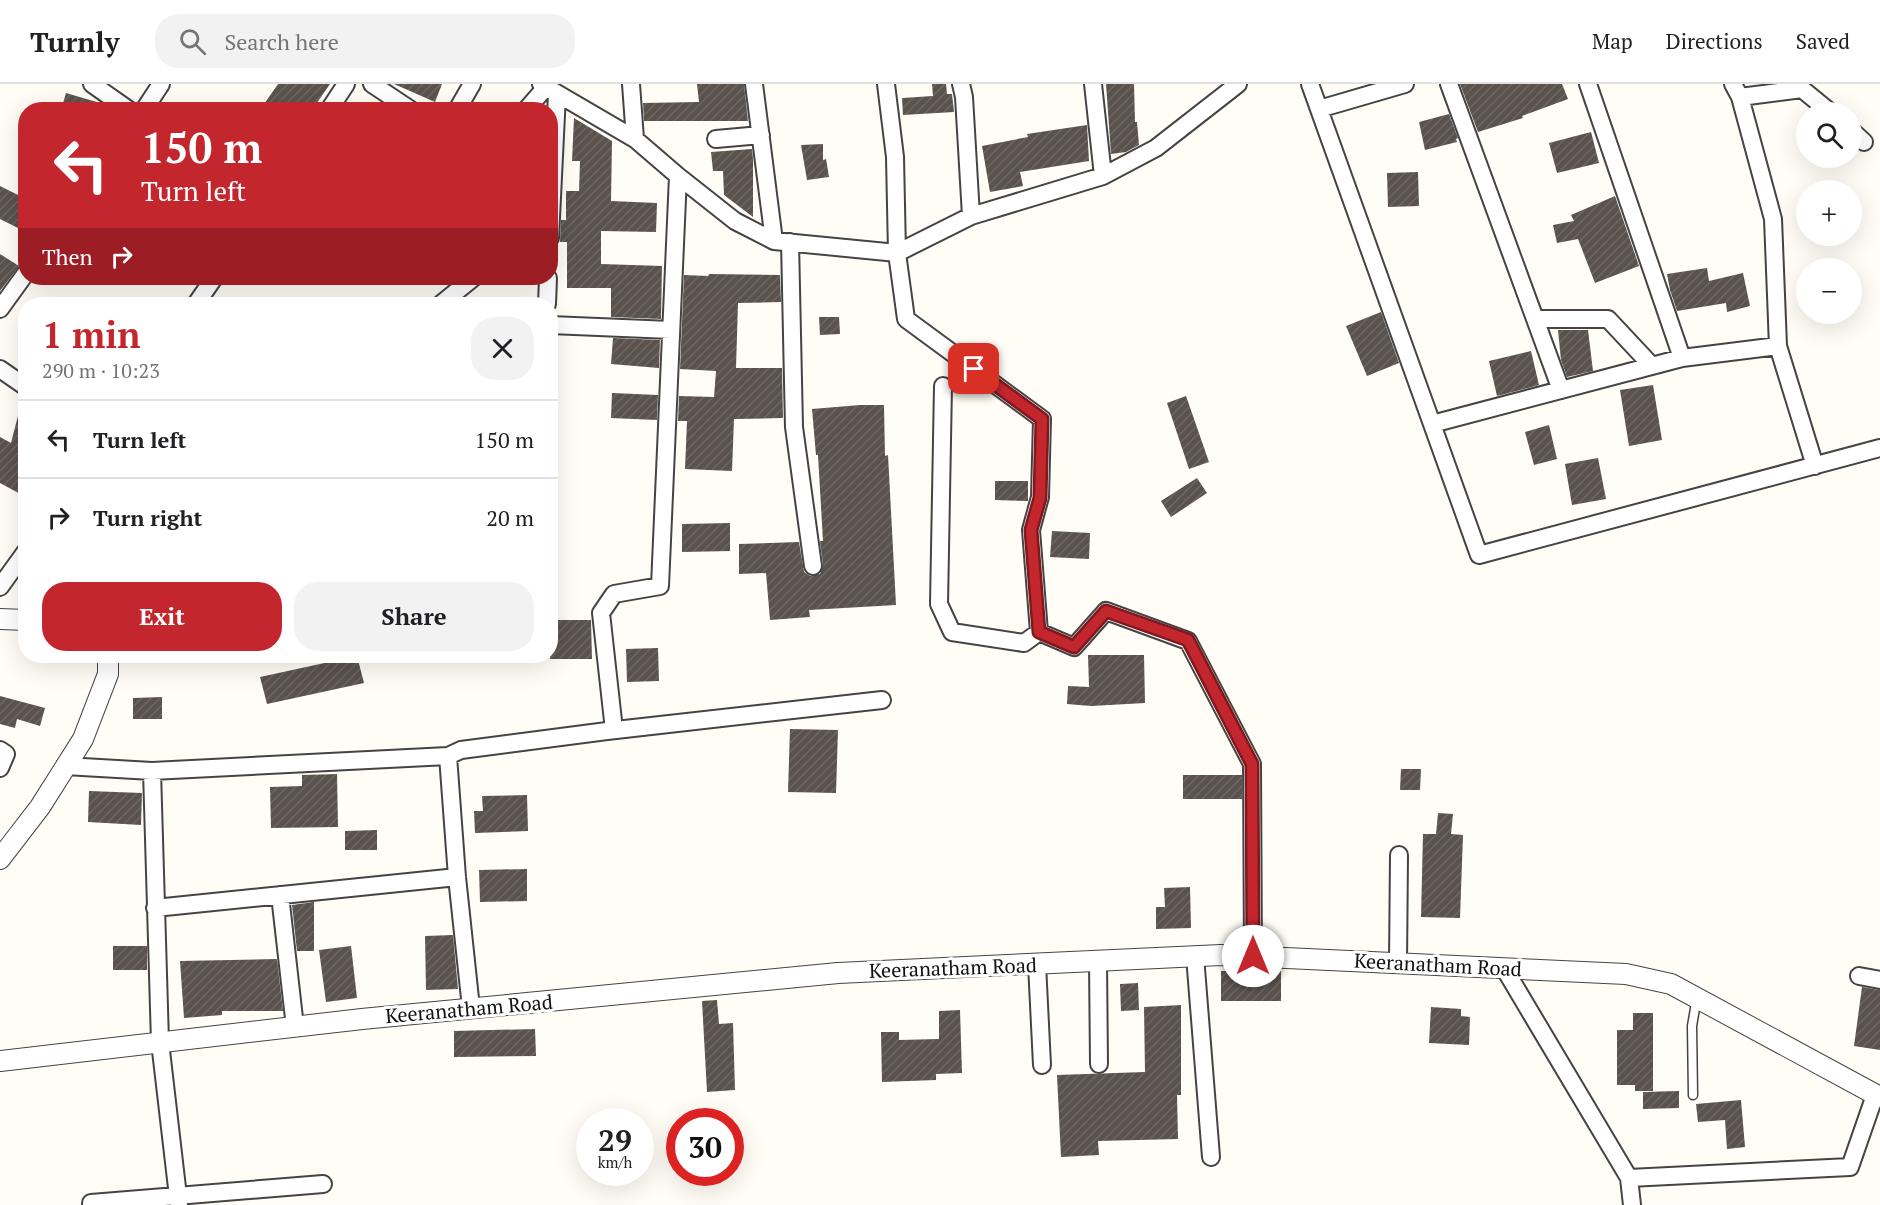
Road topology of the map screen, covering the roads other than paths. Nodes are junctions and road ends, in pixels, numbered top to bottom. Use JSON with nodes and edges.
{"nodes":[{"id":1,"x":92,"y":84,"type":"edge"},
{"id":2,"x":161,"y":84,"type":"edge"},
{"id":3,"x":346,"y":84,"type":"edge"},
{"id":4,"x":372,"y":84,"type":"edge"},
{"id":5,"x":472,"y":84,"type":"edge"},
{"id":6,"x":631,"y":84,"type":"edge"},
{"id":7,"x":754,"y":84,"type":"edge"},
{"id":8,"x":886,"y":84,"type":"edge"},
{"id":9,"x":961,"y":84,"type":"edge"},
{"id":10,"x":1093,"y":84,"type":"edge"},
{"id":11,"x":1238,"y":84,"type":"edge"},
{"id":12,"x":1310,"y":84,"type":"edge"},
{"id":13,"x":1405,"y":84,"type":"edge"},
{"id":14,"x":1449,"y":84,"type":"edge"},
{"id":15,"x":1588,"y":84,"type":"edge"},
{"id":16,"x":548,"y":88,"type":"edge"},
{"id":17,"x":1736,"y":91,"type":"edge"},
{"id":18,"x":118,"y":102,"type":"edge"},
{"id":19,"x":149,"y":102,"type":"edge"},
{"id":20,"x":334,"y":102,"type":"edge"},
{"id":21,"x":399,"y":102,"type":"edge"},
{"id":22,"x":462,"y":102,"type":"edge"},
{"id":23,"x":534,"y":102,"type":"edge"},
{"id":24,"x":1818,"y":102,"type":"edge"},
{"id":25,"x":1319,"y":109,"type":"junction"},
{"id":26,"x":761,"y":135,"type":"junction"},
{"id":27,"x":635,"y":139,"type":"junction"},
{"id":28,"x":716,"y":139,"type":"dead end"},
{"id":29,"x":678,"y":176,"type":"junction"},
{"id":30,"x":1103,"y":176,"type":"junction"},
{"id":31,"x":971,"y":216,"type":"junction"},
{"id":32,"x":782,"y":242,"type":"junction"},
{"id":33,"x":897,"y":253,"type":"junction"},
{"id":34,"x":18,"y":284,"type":"edge"},
{"id":35,"x":464,"y":285,"type":"edge"},
{"id":36,"x":450,"y":297,"type":"edge"},
{"id":37,"x":0,"y":309,"type":"edge"},
{"id":38,"x":1535,"y":319,"type":"junction"},
{"id":39,"x":558,"y":325,"type":"edge"},
{"id":40,"x":671,"y":330,"type":"junction"},
{"id":41,"x":1778,"y":346,"type":"junction"},
{"id":42,"x":1682,"y":358,"type":"junction"},
{"id":43,"x":1652,"y":366,"type":"junction"},
{"id":44,"x":0,"y":369,"type":"edge"},
{"id":45,"x":18,"y":381,"type":"edge"},
{"id":46,"x":942,"y":386,"type":"dead end"},
{"id":47,"x":1561,"y":390,"type":"junction"},
{"id":48,"x":1432,"y":424,"type":"junction"},
{"id":49,"x":1880,"y":448,"type":"edge"},
{"id":50,"x":1815,"y":466,"type":"junction"},
{"id":51,"x":18,"y":562,"type":"edge"},
{"id":52,"x":813,"y":566,"type":"dead end"},
{"id":53,"x":0,"y":587,"type":"edge"},
{"id":54,"x":0,"y":619,"type":"edge"},
{"id":55,"x":18,"y":620,"type":"edge"},
{"id":56,"x":1039,"y":632,"type":"junction"},
{"id":57,"x":108,"y":663,"type":"edge"},
{"id":58,"x":882,"y":700,"type":"dead end"},
{"id":59,"x":614,"y":730,"type":"junction"},
{"id":60,"x":0,"y":750,"type":"edge"},
{"id":61,"x":448,"y":756,"type":"junction"},
{"id":62,"x":65,"y":766,"type":"junction"},
{"id":63,"x":0,"y":768,"type":"edge"},
{"id":64,"x":152,"y":771,"type":"junction"},
{"id":65,"x":1399,"y":855,"type":"dead end"},
{"id":66,"x":0,"y":859,"type":"edge"},
{"id":67,"x":457,"y":877,"type":"junction"},
{"id":68,"x":280,"y":895,"type":"junction"},
{"id":69,"x":155,"y":908,"type":"junction"},
{"id":70,"x":1195,"y":956,"type":"junction"},
{"id":71,"x":1253,"y":956,"type":"junction"},
{"id":72,"x":1098,"y":962,"type":"junction"},
{"id":73,"x":1398,"y":963,"type":"junction"},
{"id":74,"x":1038,"y":964,"type":"junction"},
{"id":75,"x":1504,"y":968,"type":"junction"},
{"id":76,"x":1859,"y":976,"type":"dead end"},
{"id":77,"x":1880,"y":980,"type":"edge"},
{"id":78,"x":1697,"y":997,"type":"junction"},
{"id":79,"x":471,"y":1008,"type":"junction"},
{"id":80,"x":295,"y":1027,"type":"junction"},
{"id":81,"x":160,"y":1042,"type":"junction"},
{"id":82,"x":0,"y":1061,"type":"edge"},
{"id":83,"x":1099,"y":1064,"type":"dead end"},
{"id":84,"x":1042,"y":1065,"type":"dead end"},
{"id":85,"x":1693,"y":1095,"type":"dead end"},
{"id":86,"x":1877,"y":1096,"type":"edge"},
{"id":87,"x":1211,"y":1157,"type":"dead end"},
{"id":88,"x":1629,"y":1178,"type":"junction"},
{"id":89,"x":323,"y":1184,"type":"dead end"},
{"id":90,"x":179,"y":1200,"type":"edge"},
{"id":91,"x":91,"y":1203,"type":"dead end"},
{"id":92,"x":1632,"y":1205,"type":"edge"}],
"edges":[{"from":1,"to":18,"type":"street"},
{"from":2,"to":19,"type":"street"},
{"from":3,"to":20,"type":"street"},
{"from":4,"to":21,"type":"street"},
{"from":5,"to":22,"type":"street"},
{"from":6,"to":27,"type":"street"},
{"from":7,"to":26,"type":"street"},
{"from":8,"to":33,"type":"street"},
{"from":9,"to":31,"type":"street"},
{"from":10,"to":30,"type":"street"},
{"from":11,"to":30,"type":"street"},
{"from":12,"to":25,"type":"street"},
{"from":13,"to":25,"type":"street"},
{"from":14,"to":38,"type":"street"},
{"from":15,"to":42,"type":"street"},
{"from":16,"to":23,"type":"street"},
{"from":16,"to":27,"type":"street"},
{"from":17,"to":24,"type":"street"},
{"from":17,"to":41,"type":"street"},
{"from":25,"to":48,"type":"street"},
{"from":26,"to":28,"type":"street"},
{"from":26,"to":32,"type":"street"},
{"from":27,"to":29,"type":"street"},
{"from":29,"to":32,"type":"street"},
{"from":29,"to":40,"type":"street"},
{"from":30,"to":31,"type":"street"},
{"from":31,"to":33,"type":"street"},
{"from":32,"to":33,"type":"street"},
{"from":32,"to":52,"type":"street"},
{"from":33,"to":56,"type":"street"},
{"from":34,"to":37,"type":"street"},
{"from":35,"to":36,"type":"street"},
{"from":38,"to":43,"type":"street"},
{"from":38,"to":47,"type":"street"},
{"from":39,"to":40,"type":"street"},
{"from":40,"to":59,"type":"street"},
{"from":41,"to":42,"type":"street"},
{"from":41,"to":50,"type":"street"},
{"from":42,"to":43,"type":"street"},
{"from":43,"to":47,"type":"street"},
{"from":44,"to":45,"type":"street"},
{"from":46,"to":56,"type":"street"},
{"from":47,"to":48,"type":"street"},
{"from":48,"to":50,"type":"street"},
{"from":49,"to":50,"type":"street"},
{"from":51,"to":53,"type":"street"},
{"from":54,"to":55,"type":"street"},
{"from":56,"to":71,"type":"street"},
{"from":57,"to":62,"type":"street"},
{"from":58,"to":59,"type":"street"},
{"from":59,"to":61,"type":"street"},
{"from":60,"to":63,"type":"street"},
{"from":61,"to":64,"type":"street"},
{"from":61,"to":67,"type":"street"},
{"from":62,"to":64,"type":"street"},
{"from":62,"to":66,"type":"street"},
{"from":64,"to":69,"type":"street"},
{"from":65,"to":73,"type":"street"},
{"from":67,"to":68,"type":"street"},
{"from":67,"to":79,"type":"street"},
{"from":68,"to":69,"type":"street"},
{"from":68,"to":80,"type":"street"},
{"from":69,"to":81,"type":"street"},
{"from":70,"to":71,"type":"street","name":"Keeranatham Road"},
{"from":70,"to":72,"type":"street","name":"Keeranatham Road"},
{"from":70,"to":87,"type":"street"},
{"from":71,"to":73,"type":"street","name":"Keeranatham Road"},
{"from":72,"to":74,"type":"street","name":"Keeranatham Road"},
{"from":72,"to":83,"type":"street"},
{"from":73,"to":75,"type":"street","name":"Keeranatham Road"},
{"from":74,"to":79,"type":"street","name":"Keeranatham Road"},
{"from":74,"to":84,"type":"street"},
{"from":75,"to":78,"type":"street","name":"Keeranatham Road"},
{"from":75,"to":88,"type":"street"},
{"from":76,"to":77,"type":"street"},
{"from":78,"to":85,"type":"lane"},
{"from":78,"to":86,"type":"street","name":"Keeranatham Road"},
{"from":79,"to":80,"type":"street","name":"Keeranatham Road"},
{"from":80,"to":81,"type":"street","name":"Keeranatham Road"},
{"from":81,"to":82,"type":"street","name":"Keeranatham Road"},
{"from":81,"to":90,"type":"street"},
{"from":86,"to":88,"type":"street"},
{"from":88,"to":92,"type":"street"},
{"from":89,"to":90,"type":"street"},
{"from":90,"to":91,"type":"street"}]}
